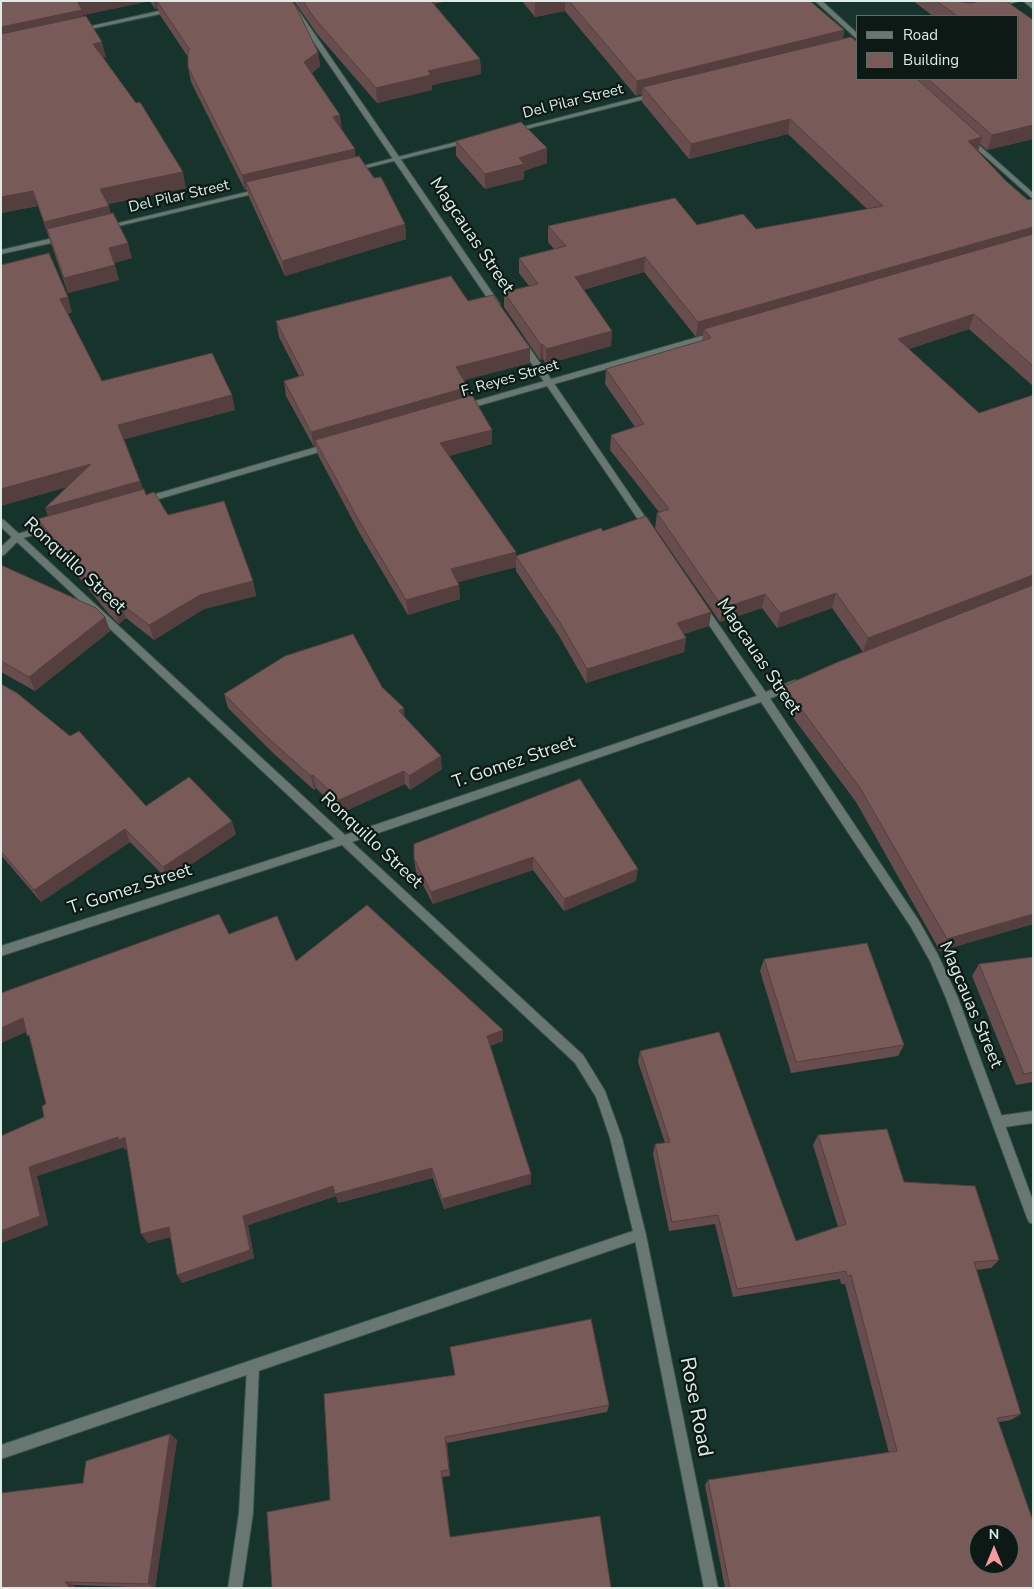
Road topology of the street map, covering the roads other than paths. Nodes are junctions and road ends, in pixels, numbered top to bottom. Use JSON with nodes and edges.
{"nodes":[{"id":1,"x":289,"y":1,"type":"edge"},
{"id":2,"x":818,"y":1,"type":"edge"},
{"id":3,"x":1016,"y":1,"type":"edge"},
{"id":4,"x":1026,"y":1,"type":"edge"},
{"id":5,"x":1033,"y":6,"type":"edge"},
{"id":6,"x":176,"y":9,"type":"edge"},
{"id":7,"x":989,"y":9,"type":"edge"},
{"id":8,"x":69,"y":32,"type":"edge"},
{"id":9,"x":856,"y":36,"type":"edge"},
{"id":10,"x":666,"y":92,"type":"edge"},
{"id":11,"x":960,"y":131,"type":"edge"},
{"id":12,"x":504,"y":132,"type":"edge"},
{"id":13,"x":475,"y":139,"type":"edge"},
{"id":14,"x":398,"y":158,"type":"junction"},
{"id":15,"x":350,"y":170,"type":"edge"},
{"id":16,"x":263,"y":190,"type":"edge"},
{"id":17,"x":1033,"y":197,"type":"edge"},
{"id":18,"x":98,"y":229,"type":"edge"},
{"id":19,"x":69,"y":236,"type":"edge"},
{"id":20,"x":1,"y":252,"type":"edge"},
{"id":21,"x":504,"y":316,"type":"edge"},
{"id":22,"x":728,"y":331,"type":"edge"},
{"id":23,"x":515,"y":332,"type":"edge"},
{"id":24,"x":548,"y":382,"type":"junction"},
{"id":25,"x":454,"y":410,"type":"edge"},
{"id":26,"x":340,"y":443,"type":"edge"},
{"id":27,"x":140,"y":501,"type":"edge"},
{"id":28,"x":1,"y":522,"type":"edge"},
{"id":29,"x":65,"y":523,"type":"edge"},
{"id":30,"x":653,"y":535,"type":"edge"},
{"id":31,"x":17,"y":537,"type":"junction"},
{"id":32,"x":1,"y":552,"type":"edge"},
{"id":33,"x":697,"y":600,"type":"edge"},
{"id":34,"x":801,"y":682,"type":"edge"},
{"id":35,"x":764,"y":696,"type":"junction"},
{"id":36,"x":344,"y":840,"type":"junction"},
{"id":37,"x":1,"y":951,"type":"edge"},
{"id":38,"x":1033,"y":1117,"type":"edge"},
{"id":39,"x":998,"y":1122,"type":"junction"},
{"id":40,"x":1033,"y":1218,"type":"edge"},
{"id":41,"x":640,"y":1235,"type":"junction"},
{"id":42,"x":253,"y":1367,"type":"junction"},
{"id":43,"x":1,"y":1452,"type":"edge"},
{"id":44,"x":235,"y":1588,"type":"edge"},
{"id":45,"x":711,"y":1588,"type":"edge"}],
"edges":[{"from":1,"to":14,"type":"street","name":"Magcauas Street"},
{"from":2,"to":9,"type":"street"},
{"from":3,"to":7,"type":"street"},
{"from":4,"to":5,"type":"street"},
{"from":6,"to":8,"type":"street"},
{"from":10,"to":12,"type":"street","name":"Del Pilar Street"},
{"from":11,"to":17,"type":"street"},
{"from":13,"to":14,"type":"street"},
{"from":14,"to":15,"type":"street"},
{"from":14,"to":21,"type":"street","name":"Magcauas Street"},
{"from":16,"to":18,"type":"street","name":"Del Pilar Street"},
{"from":19,"to":20,"type":"street"},
{"from":22,"to":24,"type":"street","name":"F. Reyes Street"},
{"from":23,"to":24,"type":"street"},
{"from":24,"to":25,"type":"street","name":"F. Reyes Street"},
{"from":24,"to":30,"type":"street"},
{"from":26,"to":27,"type":"street"},
{"from":28,"to":31,"type":"street","name":"Ronquillo Street"},
{"from":29,"to":31,"type":"street"},
{"from":31,"to":32,"type":"street"},
{"from":31,"to":36,"type":"street","name":"Ronquillo Street"},
{"from":33,"to":35,"type":"street","name":"Magcauas Street"},
{"from":34,"to":35,"type":"street","name":"T. Gomez Street"},
{"from":35,"to":36,"type":"street","name":"T. Gomez Street"},
{"from":35,"to":39,"type":"street","name":"Magcauas Street"},
{"from":36,"to":37,"type":"street","name":"T. Gomez Street"},
{"from":36,"to":41,"type":"street","name":"Ronquillo Street"},
{"from":38,"to":39,"type":"street"},
{"from":39,"to":40,"type":"street","name":"Magcauas Street"},
{"from":41,"to":42,"type":"street"},
{"from":41,"to":45,"type":"street","name":"Rose Road"},
{"from":42,"to":43,"type":"street"},
{"from":42,"to":44,"type":"street"}]}
